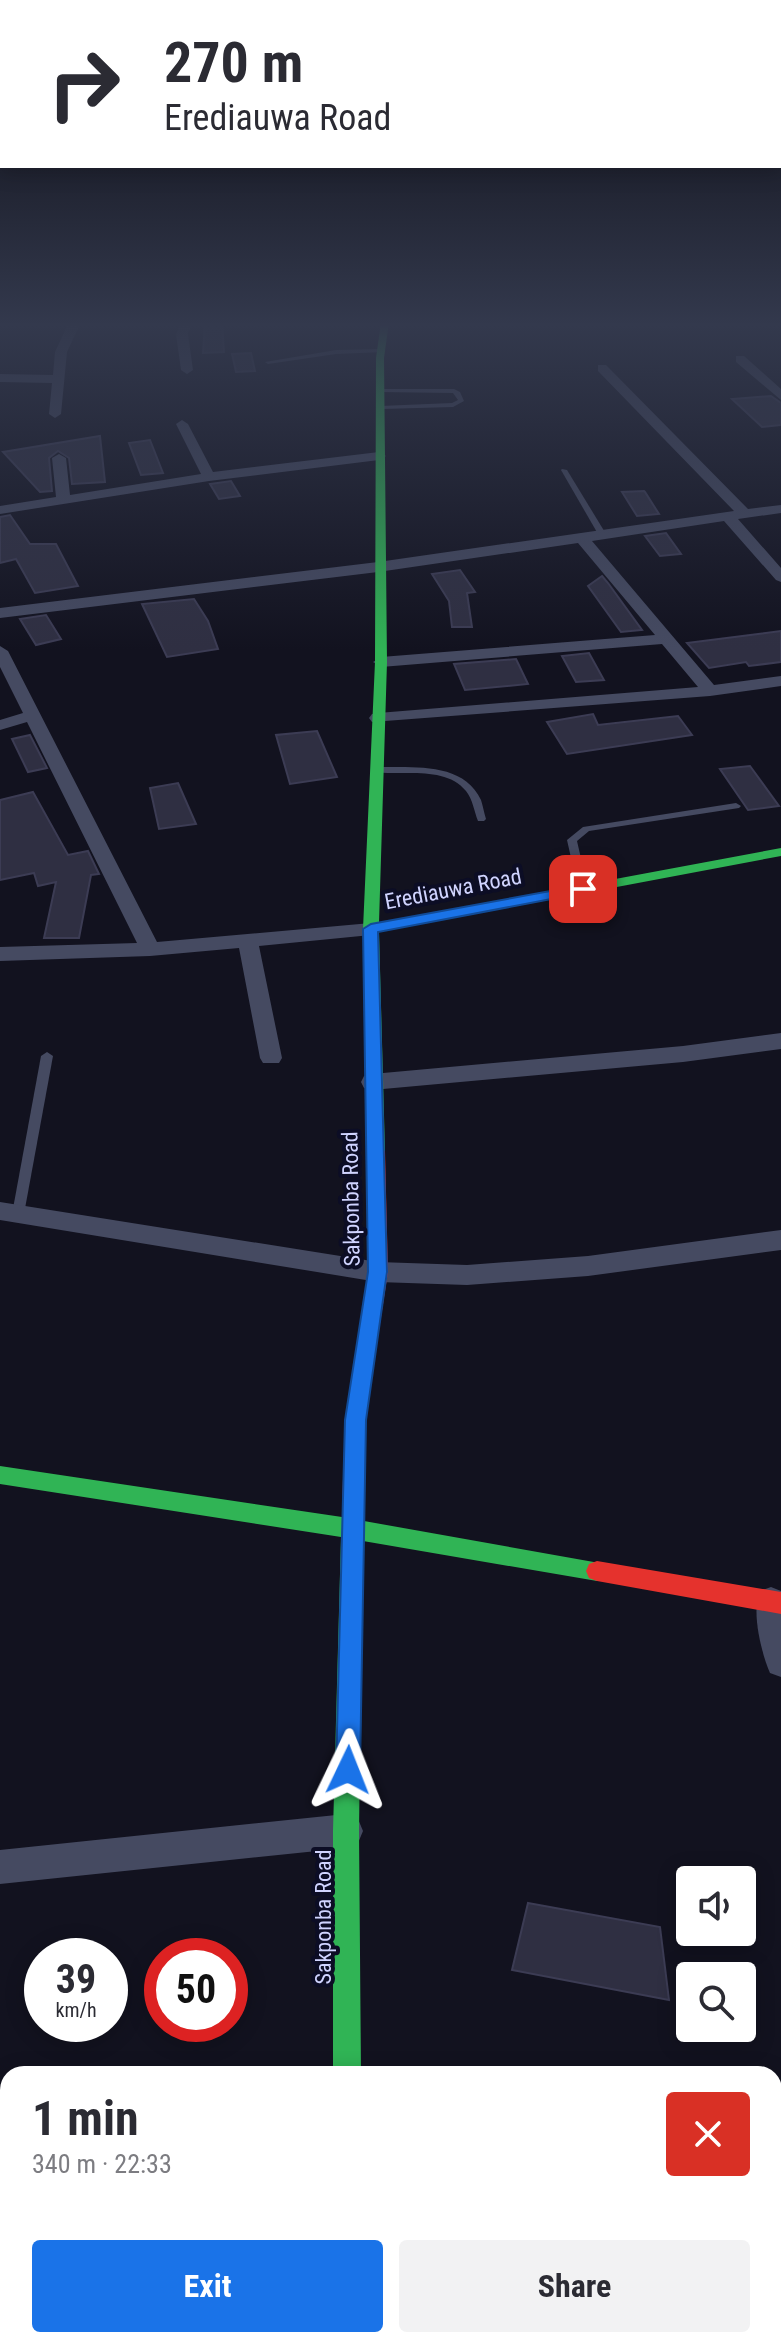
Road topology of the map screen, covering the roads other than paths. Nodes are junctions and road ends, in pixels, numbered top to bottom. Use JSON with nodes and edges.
{"nodes":[{"id":1,"x":186,"y":432,"type":"edge"},
{"id":2,"x":380,"y":432,"type":"edge"},
{"id":3,"x":664,"y":432,"type":"edge"},
{"id":4,"x":379,"y":456,"type":"junction"},
{"id":5,"x":59,"y":458,"type":"dead end"},
{"id":6,"x":564,"y":470,"type":"dead end"},
{"id":7,"x":209,"y":477,"type":"junction"},
{"id":8,"x":63,"y":499,"type":"junction"},
{"id":9,"x":781,"y":509,"type":"edge"},
{"id":10,"x":0,"y":510,"type":"edge"},
{"id":11,"x":745,"y":514,"type":"junction"},
{"id":12,"x":727,"y":516,"type":"junction"},
{"id":13,"x":602,"y":534,"type":"junction"},
{"id":14,"x":581,"y":537,"type":"junction"},
{"id":15,"x":378,"y":567,"type":"junction"},
{"id":16,"x":781,"y":577,"type":"edge"},
{"id":17,"x":0,"y":613,"type":"edge"},
{"id":18,"x":667,"y":639,"type":"junction"},
{"id":19,"x":0,"y":651,"type":"edge"},
{"id":20,"x":381,"y":662,"type":"junction"},
{"id":21,"x":781,"y":681,"type":"edge"},
{"id":22,"x":710,"y":691,"type":"junction"},
{"id":23,"x":34,"y":715,"type":"junction"},
{"id":24,"x":378,"y":718,"type":"junction"},
{"id":25,"x":0,"y":725,"type":"edge"},
{"id":26,"x":376,"y":770,"type":"junction"},
{"id":27,"x":736,"y":806,"type":"dead end"},
{"id":28,"x":481,"y":819,"type":"dead end"},
{"id":29,"x":781,"y":852,"type":"edge"},
{"id":30,"x":583,"y":889,"type":"junction"},
{"id":31,"x":371,"y":929,"type":"junction"},
{"id":32,"x":248,"y":941,"type":"junction"},
{"id":33,"x":150,"y":949,"type":"junction"},
{"id":34,"x":0,"y":954,"type":"edge"},
{"id":35,"x":781,"y":1041,"type":"edge"},
{"id":36,"x":47,"y":1056,"type":"dead end"},
{"id":37,"x":271,"y":1058,"type":"dead end"},
{"id":38,"x":372,"y":1082,"type":"junction"},
{"id":39,"x":9,"y":1213,"type":"edge"},
{"id":40,"x":781,"y":1240,"type":"edge"},
{"id":41,"x":378,"y":1272,"type":"junction"},
{"id":42,"x":0,"y":1475,"type":"edge"},
{"id":43,"x":354,"y":1529,"type":"junction"},
{"id":44,"x":776,"y":1602,"type":"edge"},
{"id":45,"x":781,"y":1662,"type":"edge"},
{"id":46,"x":346,"y":1831,"type":"junction"},
{"id":47,"x":0,"y":1867,"type":"edge"},
{"id":48,"x":347,"y":2066,"type":"edge"}],
"edges":[{"from":1,"to":7,"type":"street"},
{"from":2,"to":4,"type":"main road","name":"Sakponba Road"},
{"from":3,"to":11,"type":"street"},
{"from":4,"to":7,"type":"street"},
{"from":4,"to":15,"type":"main road","name":"Sakponba Road"},
{"from":5,"to":8,"type":"street"},
{"from":6,"to":13,"type":"lane"},
{"from":7,"to":8,"type":"street"},
{"from":8,"to":10,"type":"street"},
{"from":9,"to":11,"type":"street"},
{"from":11,"to":12,"type":"street"},
{"from":12,"to":13,"type":"street"},
{"from":12,"to":16,"type":"street"},
{"from":13,"to":14,"type":"street"},
{"from":14,"to":15,"type":"street"},
{"from":14,"to":18,"type":"street"},
{"from":15,"to":17,"type":"street"},
{"from":15,"to":20,"type":"main road","name":"Sakponba Road"},
{"from":18,"to":20,"type":"street"},
{"from":18,"to":22,"type":"street"},
{"from":19,"to":23,"type":"street"},
{"from":20,"to":24,"type":"main road","name":"Sakponba Road"},
{"from":21,"to":22,"type":"street"},
{"from":22,"to":24,"type":"street"},
{"from":23,"to":25,"type":"street"},
{"from":23,"to":33,"type":"street"},
{"from":24,"to":26,"type":"main road","name":"Sakponba Road"},
{"from":26,"to":28,"type":"lane"},
{"from":26,"to":31,"type":"main road","name":"Sakponba Road"},
{"from":27,"to":30,"type":"lane"},
{"from":29,"to":30,"type":"main road","name":"Erediauwa Road"},
{"from":30,"to":31,"type":"main road","name":"Erediauwa Road"},
{"from":31,"to":32,"type":"street"},
{"from":31,"to":38,"type":"main road","name":"Sakponba Road"},
{"from":32,"to":33,"type":"street"},
{"from":32,"to":37,"type":"street"},
{"from":33,"to":34,"type":"street"},
{"from":35,"to":38,"type":"street"},
{"from":36,"to":39,"type":"lane"},
{"from":38,"to":41,"type":"main road","name":"Sakponba Road"},
{"from":39,"to":41,"type":"street"},
{"from":40,"to":41,"type":"street"},
{"from":41,"to":43,"type":"main road","name":"Sakponba Road"},
{"from":42,"to":43,"type":"main road"},
{"from":43,"to":44,"type":"main road"},
{"from":43,"to":46,"type":"main road","name":"Sakponba Road"},
{"from":44,"to":45,"type":"street"},
{"from":46,"to":47,"type":"street"},
{"from":46,"to":48,"type":"main road","name":"Sakponba Road"}]}
